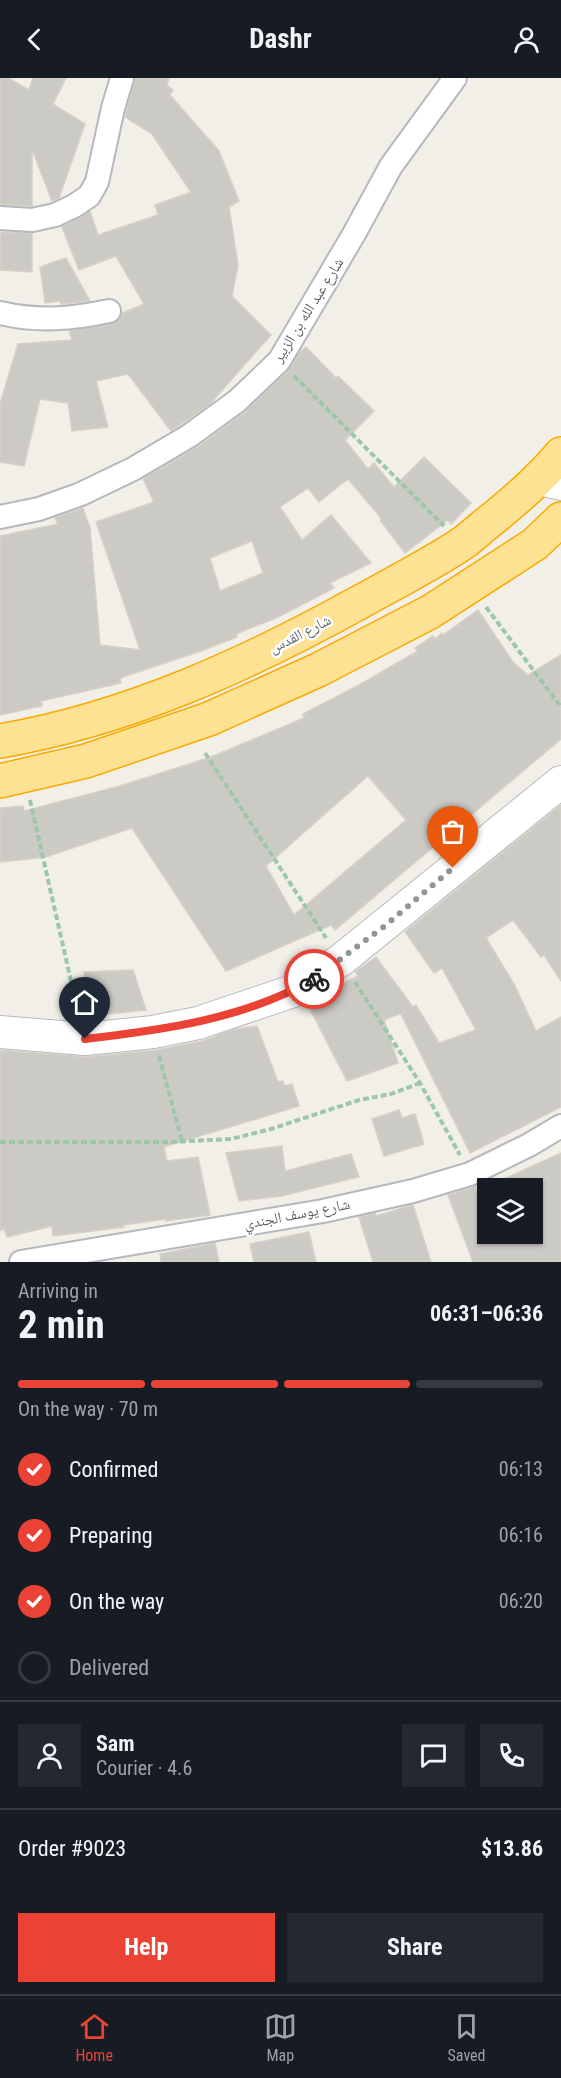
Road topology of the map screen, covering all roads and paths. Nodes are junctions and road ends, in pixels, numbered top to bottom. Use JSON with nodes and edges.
{"nodes":[{"id":1,"x":122,"y":78,"type":"edge"},
{"id":2,"x":455,"y":78,"type":"edge"},
{"id":3,"x":0,"y":218,"type":"edge"},
{"id":4,"x":109,"y":311,"type":"dead end"},
{"id":5,"x":0,"y":313,"type":"edge"},
{"id":6,"x":279,"y":361,"type":"junction"},
{"id":7,"x":561,"y":454,"type":"edge"},
{"id":8,"x":550,"y":481,"type":"edge"},
{"id":9,"x":0,"y":517,"type":"edge"},
{"id":10,"x":561,"y":519,"type":"edge"},
{"id":11,"x":451,"y":533,"type":"dead end"},
{"id":12,"x":548,"y":541,"type":"edge"},
{"id":13,"x":486,"y":606,"type":"dead end"},
{"id":14,"x":561,"y":707,"type":"edge"},
{"id":15,"x":0,"y":741,"type":"edge"},
{"id":16,"x":205,"y":753,"type":"dead end"},
{"id":17,"x":12,"y":778,"type":"edge"},
{"id":18,"x":561,"y":782,"type":"edge"},
{"id":19,"x":341,"y":960,"type":"junction"},
{"id":20,"x":0,"y":1032,"type":"edge"},
{"id":21,"x":153,"y":1032,"type":"junction"},
{"id":22,"x":85,"y":1039,"type":"junction"},
{"id":23,"x":420,"y":1083,"type":"junction"},
{"id":24,"x":561,"y":1126,"type":"edge"},
{"id":25,"x":182,"y":1141,"type":"junction"},
{"id":26,"x":0,"y":1142,"type":"edge"},
{"id":27,"x":471,"y":1174,"type":"junction"},
{"id":28,"x":21,"y":1262,"type":"edge"}],
"edges":[{"from":1,"to":3,"type":"street"},
{"from":2,"to":6,"type":"street","name":"شارع عبد الله بن الزبير"},
{"from":4,"to":5,"type":"street"},
{"from":6,"to":9,"type":"street","name":"شارع عبد الله بن الزبير"},
{"from":6,"to":11,"type":"path"},
{"from":7,"to":8,"type":"highway","name":"شارع القدس"},
{"from":8,"to":15,"type":"highway","name":"شارع القدس"},
{"from":10,"to":12,"type":"highway"},
{"from":12,"to":17,"type":"highway"},
{"from":13,"to":14,"type":"path"},
{"from":16,"to":19,"type":"path"},
{"from":17,"to":22,"type":"path"},
{"from":18,"to":19,"type":"street"},
{"from":19,"to":21,"type":"street"},
{"from":19,"to":23,"type":"path"},
{"from":20,"to":22,"type":"street"},
{"from":21,"to":22,"type":"street"},
{"from":21,"to":25,"type":"path"},
{"from":23,"to":25,"type":"path"},
{"from":23,"to":27,"type":"path"},
{"from":24,"to":27,"type":"street","name":"شارع يوسف الجندي"},
{"from":25,"to":26,"type":"path"},
{"from":27,"to":28,"type":"street","name":"شارع يوسف الجندي"}]}
